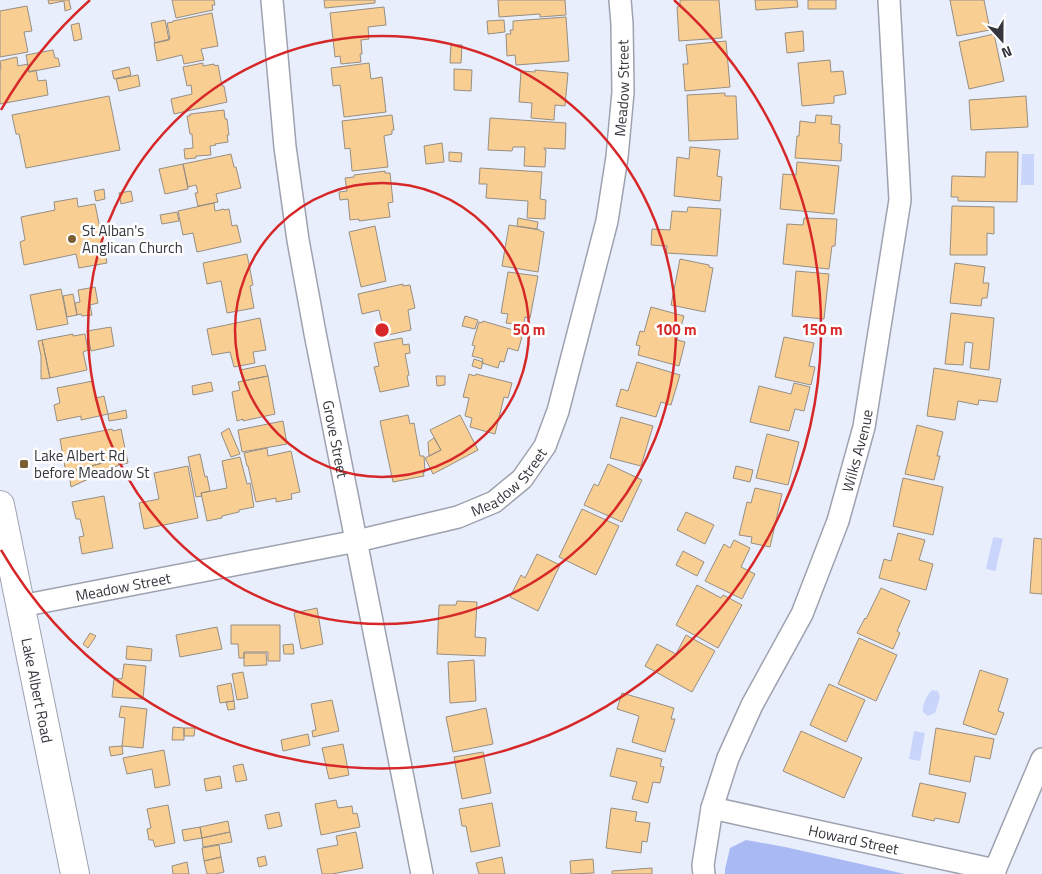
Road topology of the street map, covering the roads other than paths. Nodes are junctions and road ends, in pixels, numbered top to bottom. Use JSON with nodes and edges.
{"nodes":[{"id":1,"x":272,"y":0,"type":"edge"},
{"id":2,"x":620,"y":0,"type":"edge"},
{"id":3,"x":889,"y":0,"type":"edge"},
{"id":4,"x":0,"y":505,"type":"edge"},
{"id":5,"x":357,"y":541,"type":"junction"},
{"id":6,"x":20,"y":606,"type":"junction"},
{"id":7,"x":1042,"y":760,"type":"edge"},
{"id":8,"x":712,"y":808,"type":"junction"},
{"id":9,"x":995,"y":872,"type":"edge"},
{"id":10,"x":74,"y":874,"type":"edge"},
{"id":11,"x":422,"y":874,"type":"edge"},
{"id":12,"x":704,"y":874,"type":"edge"}],
"edges":[{"from":1,"to":5,"type":"street","name":"Grove Street"},
{"from":2,"to":5,"type":"street","name":"Meadow Street"},
{"from":3,"to":8,"type":"street","name":"Wilks Avenue"},
{"from":4,"to":6,"type":"main road","name":"Lake Albert Road"},
{"from":5,"to":6,"type":"street","name":"Meadow Street"},
{"from":5,"to":11,"type":"street","name":"Grove Street"},
{"from":6,"to":10,"type":"main road","name":"Lake Albert Road"},
{"from":7,"to":9,"type":"street"},
{"from":8,"to":9,"type":"street","name":"Howard Street"},
{"from":8,"to":12,"type":"street","name":"Wilks Avenue"}]}
